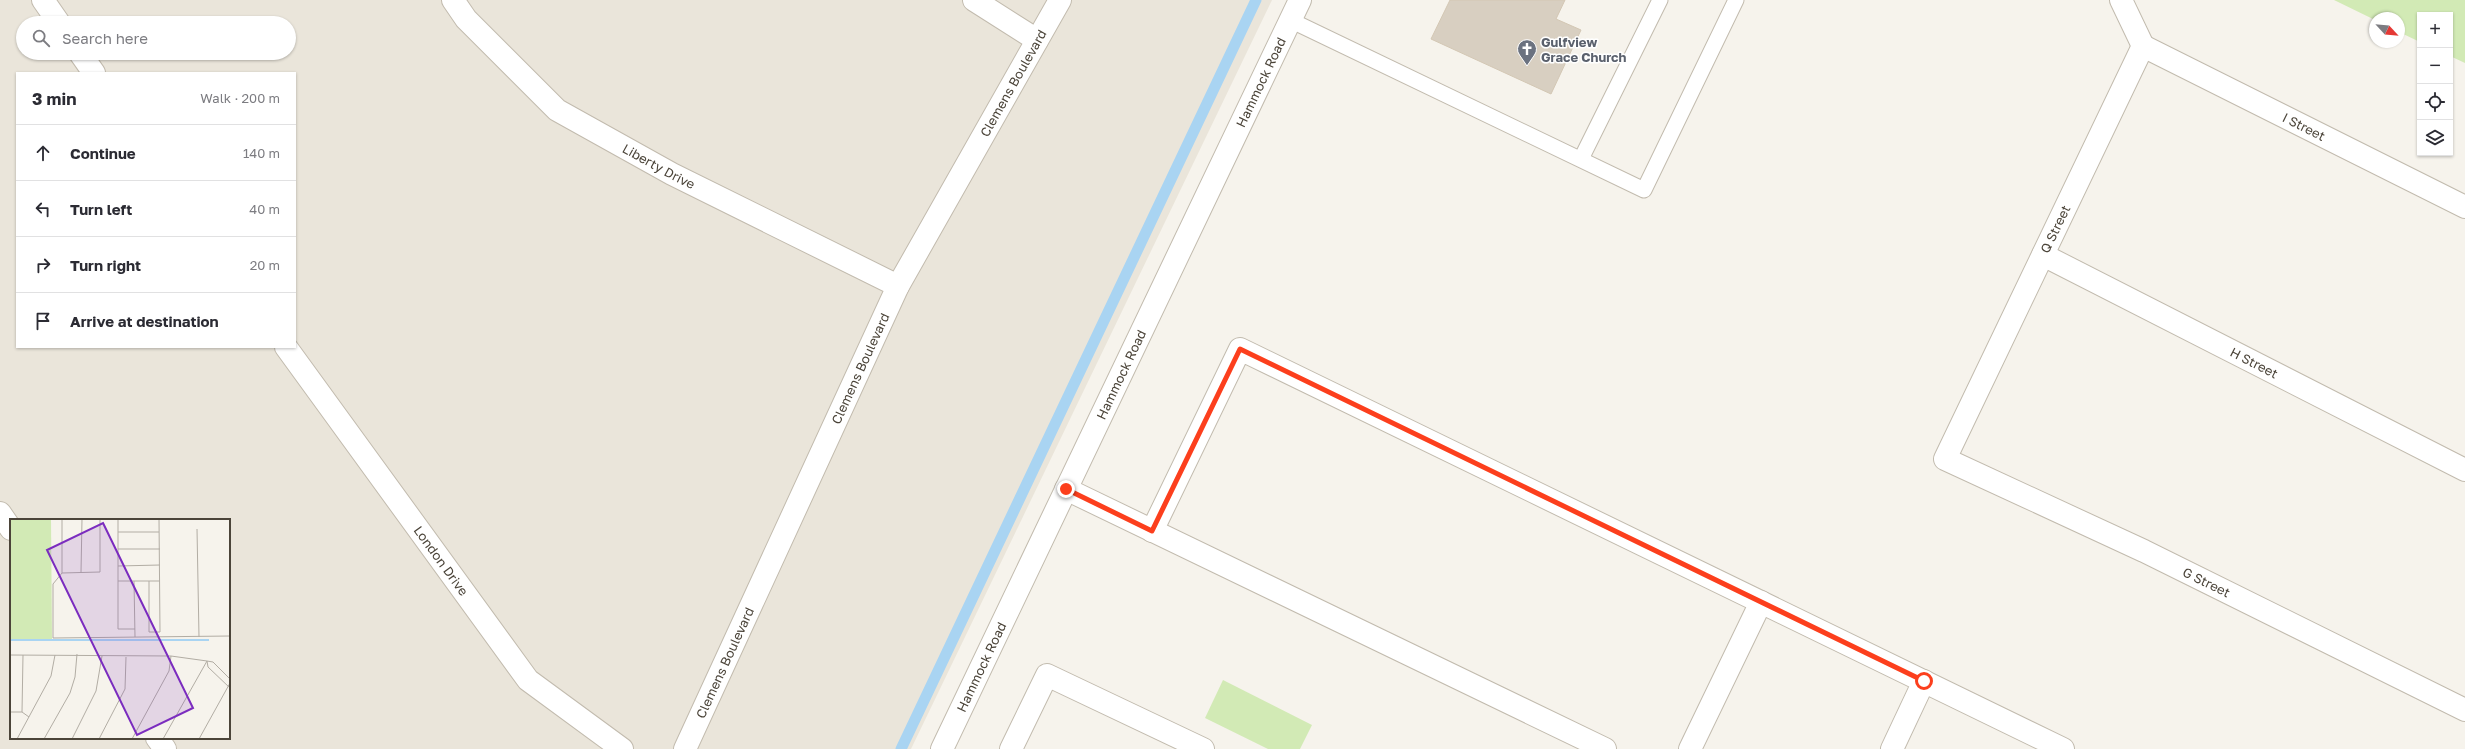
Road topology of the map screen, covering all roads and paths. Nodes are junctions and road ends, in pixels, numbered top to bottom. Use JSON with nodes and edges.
{"nodes":[{"id":1,"x":43,"y":0,"type":"edge"},
{"id":2,"x":453,"y":0,"type":"edge"},
{"id":3,"x":974,"y":0,"type":"edge"},
{"id":4,"x":1060,"y":0,"type":"edge"},
{"id":5,"x":1300,"y":0,"type":"edge"},
{"id":6,"x":1660,"y":0,"type":"edge"},
{"id":7,"x":1736,"y":0,"type":"edge"},
{"id":8,"x":2121,"y":0,"type":"edge"},
{"id":9,"x":54,"y":16,"type":"edge"},
{"id":10,"x":1290,"y":20,"type":"junction"},
{"id":11,"x":1037,"y":40,"type":"junction"},
{"id":12,"x":2143,"y":46,"type":"junction"},
{"id":13,"x":85,"y":60,"type":"edge"},
{"id":14,"x":93,"y":72,"type":"edge"},
{"id":15,"x":1581,"y":159,"type":"junction"},
{"id":16,"x":2465,"y":207,"type":"edge"},
{"id":17,"x":2043,"y":255,"type":"junction"},
{"id":18,"x":898,"y":286,"type":"junction"},
{"id":19,"x":287,"y":348,"type":"edge"},
{"id":20,"x":1945,"y":459,"type":"joint"},
{"id":21,"x":2465,"y":470,"type":"edge"},
{"id":22,"x":1066,"y":489,"type":"junction"},
{"id":23,"x":0,"y":513,"type":"edge"},
{"id":24,"x":10,"y":528,"type":"edge"},
{"id":25,"x":1152,"y":531,"type":"junction"},
{"id":26,"x":1761,"y":602,"type":"junction"},
{"id":27,"x":1924,"y":681,"type":"junction"},
{"id":28,"x":2465,"y":710,"type":"edge"},
{"id":29,"x":158,"y":739,"type":"edge"},
{"id":30,"x":164,"y":749,"type":"edge"},
{"id":31,"x":622,"y":749,"type":"edge"},
{"id":32,"x":685,"y":749,"type":"edge"},
{"id":33,"x":942,"y":749,"type":"edge"},
{"id":34,"x":1011,"y":749,"type":"edge"},
{"id":35,"x":1203,"y":749,"type":"edge"},
{"id":36,"x":1605,"y":749,"type":"edge"},
{"id":37,"x":1690,"y":749,"type":"edge"},
{"id":38,"x":1892,"y":749,"type":"edge"},
{"id":39,"x":2063,"y":749,"type":"edge"}],
"edges":[{"from":1,"to":9,"type":"street"},
{"from":2,"to":18,"type":"street","name":"Liberty Drive"},
{"from":3,"to":11,"type":"street"},
{"from":4,"to":11,"type":"street","name":"Clemens Boulevard"},
{"from":5,"to":10,"type":"street","name":"Hammock Road"},
{"from":6,"to":15,"type":"lane"},
{"from":7,"to":15,"type":"lane"},
{"from":8,"to":12,"type":"street"},
{"from":10,"to":15,"type":"lane"},
{"from":10,"to":22,"type":"street","name":"Hammock Road"},
{"from":11,"to":18,"type":"street","name":"Clemens Boulevard"},
{"from":12,"to":16,"type":"street","name":"I Street"},
{"from":12,"to":17,"type":"street","name":"Q Street"},
{"from":13,"to":14,"type":"street"},
{"from":17,"to":20,"type":"street","name":"Q Street"},
{"from":17,"to":21,"type":"street","name":"H Street"},
{"from":18,"to":32,"type":"street","name":"Clemens Boulevard"},
{"from":19,"to":31,"type":"street","name":"London Drive"},
{"from":20,"to":28,"type":"street","name":"G Street"},
{"from":22,"to":25,"type":"street"},
{"from":22,"to":33,"type":"street","name":"Hammock Road"},
{"from":23,"to":24,"type":"street"},
{"from":25,"to":26,"type":"street"},
{"from":25,"to":36,"type":"street"},
{"from":26,"to":27,"type":"street"},
{"from":26,"to":37,"type":"street"},
{"from":27,"to":38,"type":"street"},
{"from":27,"to":39,"type":"street"},
{"from":29,"to":30,"type":"street"},
{"from":34,"to":35,"type":"street"}]}
